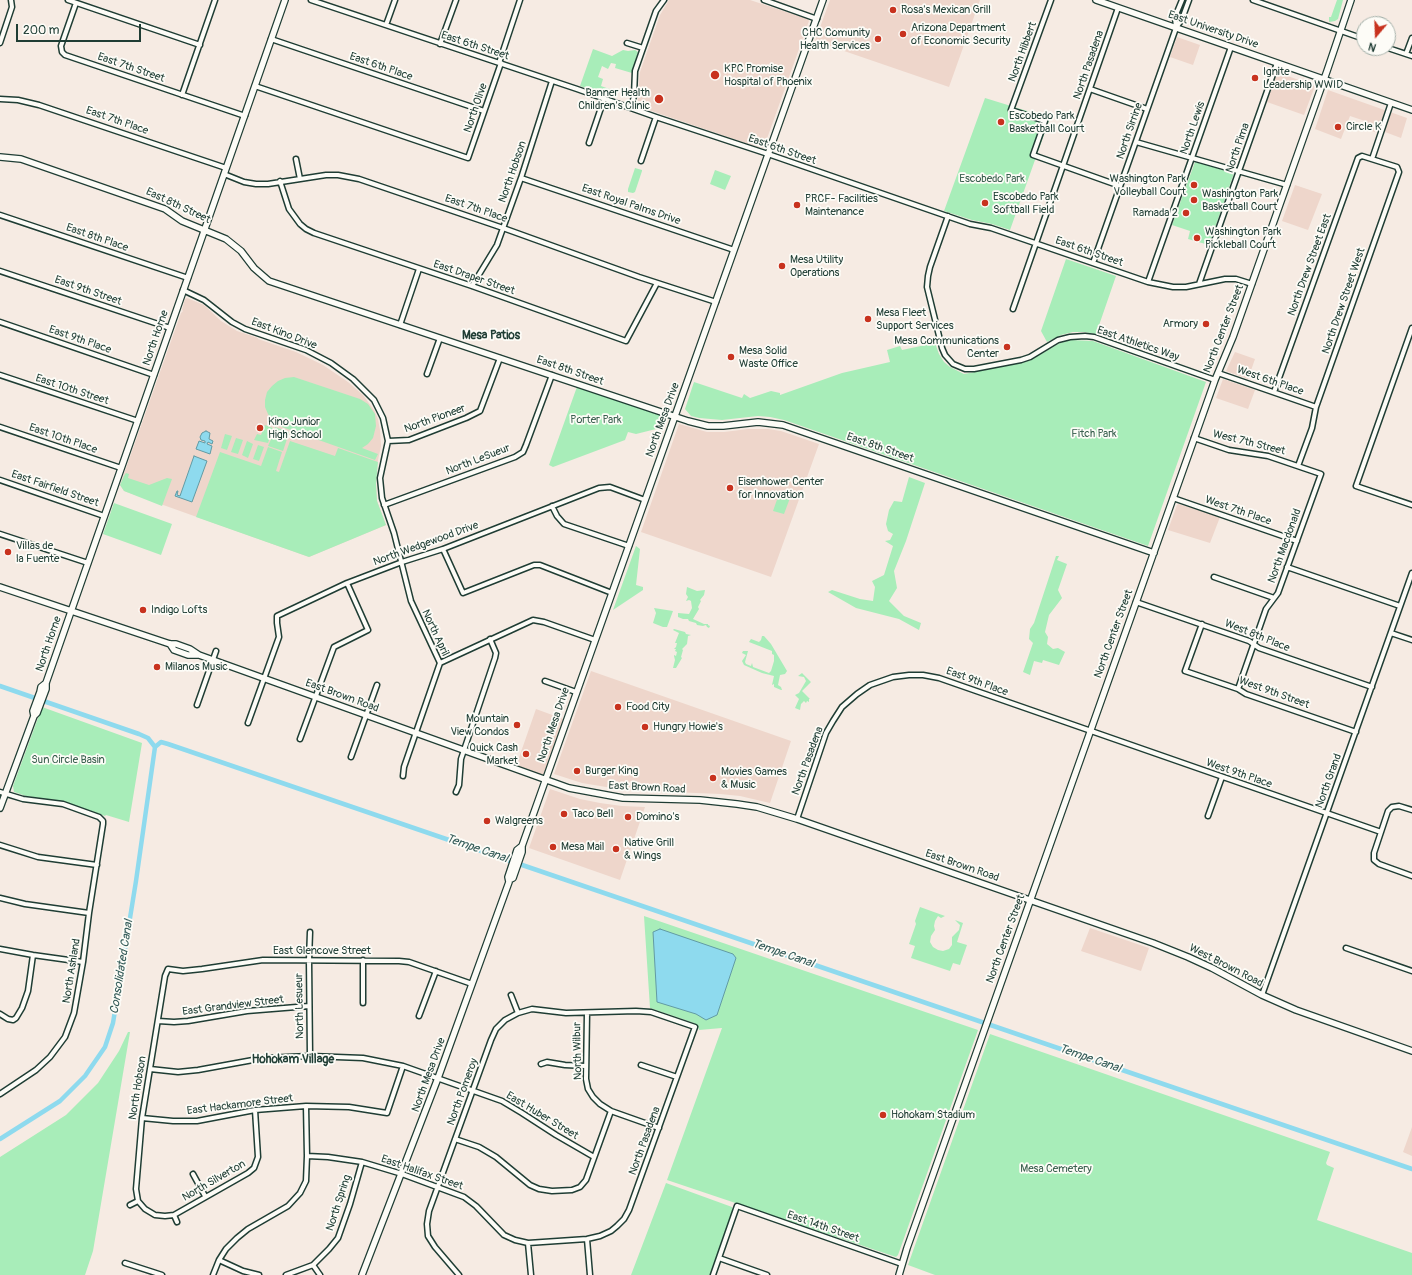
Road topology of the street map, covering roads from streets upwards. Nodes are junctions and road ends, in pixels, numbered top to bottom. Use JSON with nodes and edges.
{"nodes":[{"id":1,"x":11,"y":0,"type":"edge"},
{"id":2,"x":68,"y":0,"type":"edge"},
{"id":3,"x":215,"y":0,"type":"edge"},
{"id":4,"x":285,"y":0,"type":"edge"},
{"id":5,"x":310,"y":0,"type":"edge"},
{"id":6,"x":395,"y":0,"type":"edge"},
{"id":7,"x":456,"y":0,"type":"edge"},
{"id":8,"x":520,"y":0,"type":"edge"},
{"id":9,"x":664,"y":0,"type":"edge"},
{"id":10,"x":764,"y":0,"type":"edge"},
{"id":11,"x":823,"y":0,"type":"edge"},
{"id":12,"x":1051,"y":0,"type":"edge"},
{"id":13,"x":1182,"y":0,"type":"edge"},
{"id":14,"x":1189,"y":0,"type":"edge"},
{"id":15,"x":1253,"y":0,"type":"edge"},
{"id":16,"x":1351,"y":0,"type":"edge"},
{"id":17,"x":1100,"y":1,"type":"edge"},
{"id":18,"x":76,"y":3,"type":"junction"},
{"id":19,"x":1118,"y":8,"type":"junction"},
{"id":20,"x":817,"y":19,"type":"junction"},
{"id":21,"x":386,"y":25,"type":"junction"},
{"id":22,"x":1176,"y":28,"type":"junction"},
{"id":23,"x":1340,"y":30,"type":"junction"},
{"id":24,"x":1356,"y":36,"type":"edge"},
{"id":25,"x":1412,"y":38,"type":"edge"},
{"id":26,"x":271,"y":39,"type":"junction"},
{"id":27,"x":0,"y":43,"type":"edge"},
{"id":28,"x":627,"y":43,"type":"dead end"},
{"id":29,"x":440,"y":44,"type":"junction"},
{"id":30,"x":200,"y":45,"type":"junction"},
{"id":31,"x":1231,"y":47,"type":"junction"},
{"id":32,"x":643,"y":48,"type":"junction"},
{"id":33,"x":1396,"y":51,"type":"edge"},
{"id":34,"x":1406,"y":54,"type":"junction"},
{"id":35,"x":1412,"y":56,"type":"edge"},
{"id":36,"x":500,"y":63,"type":"junction"},
{"id":37,"x":1277,"y":63,"type":"junction"},
{"id":38,"x":1324,"y":79,"type":"junction"},
{"id":39,"x":552,"y":81,"type":"junction"},
{"id":40,"x":255,"y":86,"type":"junction"},
{"id":41,"x":1090,"y":89,"type":"junction"},
{"id":42,"x":182,"y":95,"type":"junction"},
{"id":43,"x":0,"y":99,"type":"edge"},
{"id":44,"x":604,"y":99,"type":"junction"},
{"id":45,"x":1391,"y":103,"type":"junction"},
{"id":46,"x":631,"y":108,"type":"junction"},
{"id":47,"x":1148,"y":109,"type":"junction"},
{"id":48,"x":1412,"y":110,"type":"edge"},
{"id":49,"x":484,"y":111,"type":"junction"},
{"id":50,"x":245,"y":116,"type":"junction"},
{"id":51,"x":656,"y":117,"type":"junction"},
{"id":52,"x":1136,"y":142,"type":"junction"},
{"id":53,"x":589,"y":143,"type":"dead end"},
{"id":54,"x":768,"y":154,"type":"junction"},
{"id":55,"x":0,"y":157,"type":"edge"},
{"id":56,"x":1192,"y":158,"type":"junction"},
{"id":57,"x":296,"y":159,"type":"dead end"},
{"id":58,"x":1372,"y":159,"type":"junction"},
{"id":59,"x":642,"y":161,"type":"dead end"},
{"id":60,"x":1063,"y":166,"type":"junction"},
{"id":61,"x":226,"y":168,"type":"junction"},
{"id":62,"x":1239,"y":171,"type":"junction"},
{"id":63,"x":224,"y":174,"type":"junction"},
{"id":64,"x":521,"y":178,"type":"junction"},
{"id":65,"x":300,"y":179,"type":"junction"},
{"id":66,"x":280,"y":181,"type":"junction"},
{"id":67,"x":1287,"y":185,"type":"junction"},
{"id":68,"x":1120,"y":186,"type":"junction"},
{"id":69,"x":0,"y":215,"type":"edge"},
{"id":70,"x":948,"y":216,"type":"junction"},
{"id":71,"x":504,"y":228,"type":"junction"},
{"id":72,"x":204,"y":230,"type":"junction"},
{"id":73,"x":1036,"y":243,"type":"junction"},
{"id":74,"x":734,"y":250,"type":"junction"},
{"id":75,"x":1093,"y":263,"type":"junction"},
{"id":76,"x":419,"y":269,"type":"junction"},
{"id":77,"x":0,"y":271,"type":"edge"},
{"id":78,"x":188,"y":278,"type":"junction"},
{"id":79,"x":1148,"y":282,"type":"junction"},
{"id":80,"x":657,"y":283,"type":"junction"},
{"id":81,"x":1199,"y":284,"type":"junction"},
{"id":82,"x":1252,"y":284,"type":"junction"},
{"id":83,"x":472,"y":286,"type":"junction"},
{"id":84,"x":183,"y":290,"type":"junction"},
{"id":85,"x":716,"y":302,"type":"junction"},
{"id":86,"x":1013,"y":309,"type":"dead end"},
{"id":87,"x":0,"y":322,"type":"edge"},
{"id":88,"x":400,"y":325,"type":"junction"},
{"id":89,"x":170,"y":328,"type":"junction"},
{"id":90,"x":1412,"y":328,"type":"edge"},
{"id":91,"x":440,"y":338,"type":"junction"},
{"id":92,"x":500,"y":358,"type":"junction"},
{"id":93,"x":1218,"y":373,"type":"junction"},
{"id":94,"x":427,"y":374,"type":"dead end"},
{"id":95,"x":0,"y":375,"type":"edge"},
{"id":96,"x":154,"y":375,"type":"junction"},
{"id":97,"x":552,"y":375,"type":"junction"},
{"id":98,"x":1215,"y":380,"type":"junction"},
{"id":99,"x":1274,"y":392,"type":"junction"},
{"id":100,"x":1316,"y":407,"type":"junction"},
{"id":101,"x":675,"y":417,"type":"junction"},
{"id":102,"x":138,"y":421,"type":"junction"},
{"id":103,"x":0,"y":427,"type":"edge"},
{"id":104,"x":1194,"y":438,"type":"junction"},
{"id":105,"x":388,"y":441,"type":"junction"},
{"id":106,"x":1298,"y":466,"type":"junction"},
{"id":107,"x":121,"y":468,"type":"junction"},
{"id":108,"x":1321,"y":474,"type":"joint"},
{"id":109,"x":0,"y":480,"type":"edge"},
{"id":110,"x":1173,"y":498,"type":"junction"},
{"id":111,"x":645,"y":500,"type":"junction"},
{"id":112,"x":384,"y":505,"type":"junction"},
{"id":113,"x":1412,"y":505,"type":"edge"},
{"id":114,"x":552,"y":506,"type":"junction"},
{"id":115,"x":104,"y":516,"type":"junction"},
{"id":116,"x":0,"y":534,"type":"edge"},
{"id":117,"x":1297,"y":541,"type":"junction"},
{"id":118,"x":629,"y":546,"type":"junction"},
{"id":119,"x":443,"y":548,"type":"junction"},
{"id":120,"x":1154,"y":553,"type":"junction"},
{"id":121,"x":402,"y":562,"type":"junction"},
{"id":122,"x":88,"y":563,"type":"junction"},
{"id":123,"x":1287,"y":567,"type":"junction"},
{"id":124,"x":1412,"y":573,"type":"edge"},
{"id":125,"x":1214,"y":577,"type":"dead end"},
{"id":126,"x":347,"y":583,"type":"junction"},
{"id":127,"x":0,"y":587,"type":"edge"},
{"id":128,"x":612,"y":592,"type":"junction"},
{"id":129,"x":1274,"y":598,"type":"junction"},
{"id":130,"x":1136,"y":602,"type":"junction"},
{"id":131,"x":1400,"y":606,"type":"junction"},
{"id":132,"x":71,"y":610,"type":"junction"},
{"id":133,"x":1202,"y":624,"type":"junction"},
{"id":134,"x":1391,"y":633,"type":"junction"},
{"id":135,"x":490,"y":639,"type":"junction"},
{"id":136,"x":595,"y":640,"type":"junction"},
{"id":137,"x":1412,"y":640,"type":"edge"},
{"id":138,"x":1254,"y":645,"type":"junction"},
{"id":139,"x":216,"y":651,"type":"dead end"},
{"id":140,"x":212,"y":660,"type":"junction"},
{"id":141,"x":440,"y":663,"type":"junction"},
{"id":142,"x":264,"y":678,"type":"junction"},
{"id":143,"x":545,"y":681,"type":"dead end"},
{"id":144,"x":377,"y":684,"type":"dead end"},
{"id":145,"x":1372,"y":687,"type":"junction"},
{"id":146,"x":1238,"y":690,"type":"junction"},
{"id":147,"x":576,"y":692,"type":"junction"},
{"id":148,"x":857,"y":694,"type":"joint"},
{"id":149,"x":315,"y":697,"type":"junction"},
{"id":150,"x":197,"y":705,"type":"dead end"},
{"id":151,"x":366,"y":715,"type":"junction"},
{"id":152,"x":248,"y":723,"type":"dead end"},
{"id":153,"x":1090,"y":732,"type":"junction"},
{"id":154,"x":1356,"y":732,"type":"junction"},
{"id":155,"x":416,"y":733,"type":"junction"},
{"id":156,"x":300,"y":739,"type":"dead end"},
{"id":157,"x":463,"y":750,"type":"junction"},
{"id":158,"x":351,"y":757,"type":"dead end"},
{"id":159,"x":403,"y":776,"type":"dead end"},
{"id":160,"x":1222,"y":777,"type":"junction"},
{"id":161,"x":545,"y":780,"type":"junction"},
{"id":162,"x":456,"y":792,"type":"dead end"},
{"id":163,"x":3,"y":793,"type":"edge"},
{"id":164,"x":0,"y":808,"type":"edge"},
{"id":165,"x":1412,"y":810,"type":"edge"},
{"id":166,"x":1327,"y":814,"type":"junction"},
{"id":167,"x":1208,"y":816,"type":"dead end"},
{"id":168,"x":796,"y":819,"type":"junction"},
{"id":169,"x":1381,"y":832,"type":"junction"},
{"id":170,"x":0,"y":845,"type":"edge"},
{"id":171,"x":97,"y":865,"type":"junction"},
{"id":172,"x":1412,"y":876,"type":"edge"},
{"id":173,"x":0,"y":898,"type":"edge"},
{"id":174,"x":1030,"y":901,"type":"junction"},
{"id":175,"x":89,"y":913,"type":"junction"},
{"id":176,"x":310,"y":932,"type":"dead end"},
{"id":177,"x":1346,"y":948,"type":"dead end"},
{"id":178,"x":0,"y":949,"type":"edge"},
{"id":179,"x":33,"y":955,"type":"junction"},
{"id":180,"x":308,"y":960,"type":"junction"},
{"id":181,"x":363,"y":960,"type":"junction"},
{"id":182,"x":83,"y":962,"type":"junction"},
{"id":183,"x":168,"y":969,"type":"joint"},
{"id":184,"x":436,"y":971,"type":"junction"},
{"id":185,"x":1412,"y":971,"type":"edge"},
{"id":186,"x":472,"y":984,"type":"junction"},
{"id":187,"x":511,"y":995,"type":"dead end"},
{"id":188,"x":1262,"y":995,"type":"junction"},
{"id":189,"x":363,"y":1003,"type":"dead end"},
{"id":190,"x":309,"y":1006,"type":"junction"},
{"id":191,"x":518,"y":1013,"type":"junction"},
{"id":192,"x":587,"y":1013,"type":"junction"},
{"id":193,"x":0,"y":1014,"type":"edge"},
{"id":194,"x":419,"y":1016,"type":"dead end"},
{"id":195,"x":158,"y":1021,"type":"junction"},
{"id":196,"x":1412,"y":1051,"type":"edge"},
{"id":197,"x":310,"y":1056,"type":"junction"},
{"id":198,"x":541,"y":1064,"type":"dead end"},
{"id":199,"x":641,"y":1065,"type":"dead end"},
{"id":200,"x":403,"y":1066,"type":"junction"},
{"id":201,"x":585,"y":1066,"type":"junction"},
{"id":202,"x":150,"y":1069,"type":"junction"},
{"id":203,"x":677,"y":1077,"type":"junction"},
{"id":204,"x":438,"y":1078,"type":"junction"},
{"id":205,"x":0,"y":1088,"type":"edge"},
{"id":206,"x":472,"y":1090,"type":"junction"},
{"id":207,"x":2,"y":1093,"type":"edge"},
{"id":208,"x":306,"y":1106,"type":"junction"},
{"id":209,"x":255,"y":1110,"type":"junction"},
{"id":210,"x":611,"y":1111,"type":"junction"},
{"id":211,"x":142,"y":1118,"type":"junction"},
{"id":212,"x":659,"y":1128,"type":"junction"},
{"id":213,"x":455,"y":1139,"type":"junction"},
{"id":214,"x":307,"y":1156,"type":"junction"},
{"id":215,"x":594,"y":1156,"type":"junction"},
{"id":216,"x":362,"y":1162,"type":"junction"},
{"id":217,"x":193,"y":1174,"type":"dead end"},
{"id":218,"x":402,"y":1174,"type":"junction"},
{"id":219,"x":438,"y":1187,"type":"junction"},
{"id":220,"x":205,"y":1196,"type":"junction"},
{"id":221,"x":138,"y":1201,"type":"junction"},
{"id":222,"x":130,"y":1205,"type":"dead end"},
{"id":223,"x":174,"y":1214,"type":"junction"},
{"id":224,"x":177,"y":1222,"type":"dead end"},
{"id":225,"x":587,"y":1239,"type":"junction"},
{"id":226,"x":528,"y":1243,"type":"junction"},
{"id":227,"x":719,"y":1258,"type":"junction"},
{"id":228,"x":219,"y":1260,"type":"junction"},
{"id":229,"x":125,"y":1262,"type":"dead end"},
{"id":230,"x":902,"y":1264,"type":"junction"},
{"id":231,"x":313,"y":1265,"type":"junction"},
{"id":232,"x":162,"y":1275,"type":"edge"},
{"id":233,"x":214,"y":1275,"type":"edge"},
{"id":234,"x":259,"y":1275,"type":"edge"},
{"id":235,"x":286,"y":1275,"type":"edge"},
{"id":236,"x":320,"y":1275,"type":"edge"},
{"id":237,"x":362,"y":1275,"type":"edge"},
{"id":238,"x":458,"y":1275,"type":"edge"},
{"id":239,"x":531,"y":1275,"type":"edge"},
{"id":240,"x":590,"y":1275,"type":"edge"},
{"id":241,"x":713,"y":1275,"type":"edge"},
{"id":242,"x":766,"y":1275,"type":"edge"},
{"id":243,"x":899,"y":1275,"type":"edge"}],
"edges":[{"from":1,"to":27,"type":"street"},
{"from":2,"to":18,"type":"street"},
{"from":3,"to":30,"type":"street"},
{"from":4,"to":26,"type":"street","name":"North Horne"},
{"from":5,"to":21,"type":"street","name":"East 6th Street"},
{"from":6,"to":21,"type":"street"},
{"from":7,"to":29,"type":"street"},
{"from":8,"to":36,"type":"street","name":"North Olive"},
{"from":9,"to":32,"type":"street"},
{"from":10,"to":20,"type":"street"},
{"from":11,"to":20,"type":"street","name":"North Mesa Drive"},
{"from":12,"to":60,"type":"street","name":"North Hibbert"},
{"from":13,"to":22,"type":"street"},
{"from":14,"to":22,"type":"street"},
{"from":15,"to":23,"type":"street"},
{"from":16,"to":23,"type":"street","name":"North Center Street"},
{"from":17,"to":19,"type":"street","name":"East University Drive"},
{"from":18,"to":30,"type":"street"},
{"from":18,"to":42,"type":"street","name":"East 7th Street"},
{"from":19,"to":22,"type":"street","name":"East University Drive"},
{"from":19,"to":41,"type":"street","name":"North Pasadena"},
{"from":20,"to":54,"type":"street","name":"North Mesa Drive"},
{"from":21,"to":29,"type":"street","name":"East 6th Street"},
{"from":22,"to":31,"type":"street","name":"East University Drive"},
{"from":22,"to":47,"type":"street","name":"North Sirrine"},
{"from":23,"to":24,"type":"street"},
{"from":23,"to":38,"type":"street","name":"North Center Street"},
{"from":25,"to":34,"type":"street"},
{"from":26,"to":40,"type":"street","name":"North Horne"},
{"from":26,"to":49,"type":"street","name":"East 6th Place"},
{"from":28,"to":32,"type":"street"},
{"from":29,"to":36,"type":"street","name":"East 6th Street"},
{"from":30,"to":42,"type":"street"},
{"from":31,"to":37,"type":"street","name":"East University Drive"},
{"from":31,"to":56,"type":"street","name":"North Lewis"},
{"from":32,"to":46,"type":"street"},
{"from":33,"to":34,"type":"street"},
{"from":34,"to":35,"type":"street"},
{"from":36,"to":39,"type":"street","name":"East 6th Street"},
{"from":36,"to":49,"type":"street","name":"North Olive"},
{"from":37,"to":38,"type":"street","name":"East University Drive"},
{"from":37,"to":62,"type":"street","name":"North Pima"},
{"from":38,"to":45,"type":"street","name":"East University Drive"},
{"from":38,"to":67,"type":"street","name":"North Center Street"},
{"from":39,"to":44,"type":"street","name":"East 6th Street"},
{"from":39,"to":64,"type":"street","name":"North Hobson"},
{"from":40,"to":49,"type":"street","name":"North Olive"},
{"from":40,"to":50,"type":"street","name":"North Horne"},
{"from":41,"to":47,"type":"street"},
{"from":41,"to":60,"type":"street","name":"North Pasadena"},
{"from":42,"to":50,"type":"street","name":"East 7th Street"},
{"from":43,"to":61,"type":"street","name":"East 7th Place"},
{"from":44,"to":46,"type":"street","name":"East 6th Street"},
{"from":44,"to":53,"type":"street"},
{"from":45,"to":48,"type":"street","name":"East University Drive"},
{"from":45,"to":58,"type":"street"},
{"from":46,"to":51,"type":"street","name":"East 6th Street"},
{"from":47,"to":52,"type":"street","name":"North Sirrine"},
{"from":50,"to":61,"type":"street","name":"North Horne"},
{"from":51,"to":54,"type":"street","name":"East 6th Street"},
{"from":51,"to":59,"type":"street"},
{"from":52,"to":56,"type":"street"},
{"from":52,"to":68,"type":"street","name":"North Sirrine"},
{"from":54,"to":70,"type":"street","name":"East 6th Street"},
{"from":54,"to":74,"type":"street","name":"North Mesa Drive"},
{"from":55,"to":72,"type":"street","name":"East 8th Street"},
{"from":56,"to":62,"type":"street"},
{"from":56,"to":79,"type":"street","name":"North Lewis"},
{"from":57,"to":65,"type":"street"},
{"from":58,"to":99,"type":"street","name":"North Drew Street East"},
{"from":58,"to":100,"type":"street","name":"North Drew Street West"},
{"from":60,"to":68,"type":"street"},
{"from":60,"to":73,"type":"street","name":"North Pasadena"},
{"from":61,"to":63,"type":"street","name":"North Horne"},
{"from":62,"to":67,"type":"street"},
{"from":62,"to":81,"type":"street","name":"North Pima"},
{"from":63,"to":66,"type":"street","name":"East 7th Place"},
{"from":63,"to":72,"type":"street","name":"North Horne"},
{"from":64,"to":71,"type":"street","name":"North Hobson"},
{"from":64,"to":74,"type":"street","name":"East Royal Palms Drive"},
{"from":65,"to":66,"type":"street","name":"East 7th Place"},
{"from":65,"to":71,"type":"street","name":"East 7th Place"},
{"from":66,"to":76,"type":"street","name":"East Draper Street"},
{"from":67,"to":82,"type":"street","name":"North Center Street"},
{"from":68,"to":75,"type":"street","name":"North Sirrine"},
{"from":69,"to":78,"type":"street","name":"East 8th Place"},
{"from":70,"to":73,"type":"street","name":"East 6th Street"},
{"from":70,"to":98,"type":"street","name":"East Athletics Way"},
{"from":71,"to":80,"type":"street","name":"East 7th Place"},
{"from":71,"to":83,"type":"street","name":"North Hobson"},
{"from":72,"to":78,"type":"street","name":"North Horne"},
{"from":72,"to":88,"type":"street","name":"East 8th Street"},
{"from":73,"to":75,"type":"street","name":"East 6th Street"},
{"from":73,"to":86,"type":"street","name":"North Pasadena"},
{"from":74,"to":85,"type":"street","name":"North Mesa Drive"},
{"from":75,"to":79,"type":"street","name":"East 6th Street"},
{"from":76,"to":83,"type":"street","name":"East Draper Street"},
{"from":76,"to":88,"type":"street"},
{"from":77,"to":89,"type":"street","name":"East 9th Street"},
{"from":78,"to":84,"type":"street","name":"North Horne"},
{"from":79,"to":81,"type":"street","name":"East 6th Street"},
{"from":80,"to":83,"type":"street","name":"East Draper Street"},
{"from":80,"to":85,"type":"street","name":"East 7th Place"},
{"from":81,"to":82,"type":"street","name":"East 6th Street"},
{"from":82,"to":93,"type":"street","name":"North Center Street"},
{"from":84,"to":89,"type":"street","name":"North Horne"},
{"from":84,"to":105,"type":"street","name":"East Kino Drive"},
{"from":85,"to":101,"type":"street","name":"North Mesa Drive"},
{"from":87,"to":96,"type":"street","name":"East 9th Place"},
{"from":88,"to":91,"type":"street","name":"East 8th Street"},
{"from":89,"to":96,"type":"street","name":"North Horne"},
{"from":90,"to":113,"type":"street"},
{"from":91,"to":92,"type":"street","name":"East 8th Street"},
{"from":91,"to":94,"type":"street"},
{"from":92,"to":97,"type":"street","name":"East 8th Street"},
{"from":92,"to":105,"type":"street","name":"North Pioneer"},
{"from":93,"to":98,"type":"street","name":"North Center Street"},
{"from":93,"to":99,"type":"street","name":"West 6th Place"},
{"from":95,"to":102,"type":"street","name":"East 10th Street"},
{"from":96,"to":102,"type":"street","name":"North Horne"},
{"from":97,"to":101,"type":"street","name":"East 8th Street"},
{"from":97,"to":112,"type":"street","name":"North LeSueur"},
{"from":98,"to":104,"type":"street","name":"North Center Street"},
{"from":99,"to":100,"type":"street","name":"West 6th Place"},
{"from":100,"to":106,"type":"street","name":"North Drew Street West"},
{"from":101,"to":111,"type":"street","name":"North Mesa Drive"},
{"from":101,"to":120,"type":"street","name":"East 8th Street"},
{"from":102,"to":107,"type":"street","name":"North Horne"},
{"from":103,"to":107,"type":"street","name":"East 10th Place"},
{"from":104,"to":106,"type":"street","name":"West 7th Street"},
{"from":104,"to":110,"type":"street","name":"North Center Street"},
{"from":105,"to":112,"type":"street","name":"East Kino Drive"},
{"from":106,"to":108,"type":"street","name":"West 7th Street"},
{"from":107,"to":115,"type":"street","name":"North Horne"},
{"from":108,"to":117,"type":"street","name":"North Macdonald"},
{"from":109,"to":115,"type":"street","name":"East Fairfield Street"},
{"from":110,"to":117,"type":"street","name":"West 7th Place"},
{"from":110,"to":120,"type":"street","name":"North Center Street"},
{"from":111,"to":114,"type":"street","name":"North Wedgewood Drive"},
{"from":111,"to":118,"type":"street","name":"North Mesa Drive"},
{"from":112,"to":121,"type":"street","name":"East Kino Drive"},
{"from":114,"to":118,"type":"street"},
{"from":114,"to":119,"type":"street","name":"North Wedgewood Drive"},
{"from":115,"to":122,"type":"street","name":"North Horne"},
{"from":116,"to":122,"type":"street"},
{"from":117,"to":123,"type":"street","name":"North Macdonald"},
{"from":118,"to":128,"type":"street","name":"North Mesa Drive"},
{"from":119,"to":121,"type":"street","name":"North Wedgewood Drive"},
{"from":119,"to":128,"type":"street"},
{"from":120,"to":130,"type":"street","name":"North Center Street"},
{"from":121,"to":126,"type":"street","name":"North Wedgewood Drive"},
{"from":121,"to":141,"type":"street","name":"North April"},
{"from":122,"to":132,"type":"street","name":"North Horne"},
{"from":123,"to":129,"type":"street","name":"North Macdonald"},
{"from":123,"to":131,"type":"street"},
{"from":124,"to":131,"type":"street","name":"North Grand"},
{"from":125,"to":129,"type":"street"},
{"from":126,"to":142,"type":"street","name":"North Wedgewood Drive"},
{"from":126,"to":149,"type":"street"},
{"from":127,"to":132,"type":"street","name":"East Brown Road"},
{"from":128,"to":136,"type":"street","name":"North Mesa Drive"},
{"from":129,"to":138,"type":"street","name":"North Macdonald"},
{"from":130,"to":133,"type":"street","name":"West 8th Place"},
{"from":130,"to":153,"type":"street","name":"North Center Street"},
{"from":131,"to":134,"type":"street","name":"North Grand"},
{"from":132,"to":140,"type":"street","name":"East Brown Road"},
{"from":132,"to":163,"type":"street","name":"North Horne"},
{"from":133,"to":138,"type":"street","name":"West 8th Place"},
{"from":133,"to":146,"type":"street","name":"West 9th Street"},
{"from":134,"to":137,"type":"street"},
{"from":134,"to":145,"type":"street","name":"North Grand"},
{"from":135,"to":136,"type":"street"},
{"from":135,"to":141,"type":"street"},
{"from":135,"to":157,"type":"street"},
{"from":136,"to":147,"type":"street","name":"North Mesa Drive"},
{"from":138,"to":145,"type":"street","name":"West 8th Place"},
{"from":138,"to":146,"type":"street","name":"North Macdonald"},
{"from":139,"to":140,"type":"street"},
{"from":140,"to":142,"type":"street","name":"East Brown Road"},
{"from":140,"to":150,"type":"street"},
{"from":141,"to":155,"type":"street","name":"North April"},
{"from":142,"to":149,"type":"street","name":"East Brown Road"},
{"from":142,"to":152,"type":"street"},
{"from":143,"to":147,"type":"street"},
{"from":144,"to":151,"type":"street"},
{"from":145,"to":154,"type":"street","name":"North Grand"},
{"from":146,"to":154,"type":"street","name":"West 9th Street"},
{"from":147,"to":161,"type":"street","name":"North Mesa Drive"},
{"from":148,"to":153,"type":"street","name":"East 9th Place"},
{"from":148,"to":168,"type":"street","name":"North Pasadena"},
{"from":149,"to":151,"type":"street","name":"East Brown Road"},
{"from":149,"to":156,"type":"street"},
{"from":151,"to":155,"type":"street","name":"East Brown Road"},
{"from":151,"to":158,"type":"street"},
{"from":153,"to":160,"type":"street","name":"West 9th Place"},
{"from":153,"to":174,"type":"street","name":"North Center Street"},
{"from":154,"to":166,"type":"street","name":"North Grand"},
{"from":155,"to":157,"type":"street","name":"East Brown Road"},
{"from":155,"to":159,"type":"street","name":"North April"},
{"from":157,"to":161,"type":"street","name":"East Brown Road"},
{"from":157,"to":162,"type":"street"},
{"from":160,"to":166,"type":"street","name":"West 9th Place"},
{"from":160,"to":167,"type":"street"},
{"from":161,"to":168,"type":"street","name":"East Brown Road"},
{"from":161,"to":186,"type":"street","name":"North Mesa Drive"},
{"from":163,"to":164,"type":"street","name":"North Horne"},
{"from":163,"to":171,"type":"street","name":"North Ashland"},
{"from":165,"to":169,"type":"street"},
{"from":166,"to":169,"type":"street","name":"West 9th Place"},
{"from":166,"to":188,"type":"street","name":"North Grand"},
{"from":168,"to":174,"type":"street","name":"East Brown Road"},
{"from":169,"to":172,"type":"street"},
{"from":170,"to":171,"type":"street"},
{"from":171,"to":175,"type":"street","name":"North Ashland"},
{"from":173,"to":175,"type":"street"},
{"from":174,"to":188,"type":"street","name":"West Brown Road"},
{"from":174,"to":230,"type":"street","name":"North Center Street"},
{"from":175,"to":182,"type":"street","name":"North Ashland"},
{"from":176,"to":180,"type":"street","name":"North Lesueur"},
{"from":177,"to":185,"type":"street"},
{"from":178,"to":179,"type":"street"},
{"from":179,"to":182,"type":"street"},
{"from":179,"to":193,"type":"street"},
{"from":180,"to":181,"type":"street","name":"East Glencove Street"},
{"from":180,"to":183,"type":"street","name":"East Glencove Street"},
{"from":180,"to":190,"type":"street","name":"North Lesueur"},
{"from":181,"to":184,"type":"street","name":"East Glencove Street"},
{"from":181,"to":189,"type":"street"},
{"from":182,"to":207,"type":"street","name":"North Ashland"},
{"from":183,"to":195,"type":"street","name":"North Hobson"},
{"from":184,"to":186,"type":"street","name":"East Glencove Street"},
{"from":184,"to":194,"type":"street"},
{"from":186,"to":204,"type":"street","name":"North Mesa Drive"},
{"from":187,"to":191,"type":"street"},
{"from":188,"to":196,"type":"street","name":"West Brown Road"},
{"from":190,"to":195,"type":"street","name":"East Grandview Street"},
{"from":190,"to":197,"type":"street","name":"North Lesueur"},
{"from":191,"to":192,"type":"street"},
{"from":191,"to":206,"type":"street","name":"North Pomeroy"},
{"from":192,"to":201,"type":"street","name":"North Wilbur"},
{"from":192,"to":203,"type":"street","name":"North Pasadena"},
{"from":195,"to":202,"type":"street","name":"North Hobson"},
{"from":197,"to":200,"type":"street","name":"East Huber Street"},
{"from":197,"to":202,"type":"street","name":"East Huber Street"},
{"from":198,"to":201,"type":"street"},
{"from":199,"to":203,"type":"street"},
{"from":200,"to":204,"type":"street","name":"East Huber Street"},
{"from":200,"to":208,"type":"street","name":"East Hackamore Street"},
{"from":201,"to":210,"type":"street","name":"North Wilbur"},
{"from":202,"to":211,"type":"street","name":"North Hobson"},
{"from":203,"to":212,"type":"street","name":"North Pasadena"},
{"from":204,"to":206,"type":"street","name":"East Huber Street"},
{"from":204,"to":218,"type":"street","name":"North Mesa Drive"},
{"from":205,"to":207,"type":"street"},
{"from":206,"to":213,"type":"street","name":"North Pomeroy"},
{"from":206,"to":215,"type":"street","name":"East Huber Street"},
{"from":208,"to":209,"type":"street","name":"East Hackamore Street"},
{"from":208,"to":214,"type":"street"},
{"from":209,"to":211,"type":"street","name":"East Hackamore Street"},
{"from":209,"to":220,"type":"street","name":"North Silverton"},
{"from":210,"to":212,"type":"street"},
{"from":210,"to":215,"type":"street"},
{"from":211,"to":221,"type":"street","name":"North Hobson"},
{"from":212,"to":225,"type":"street","name":"North Pasadena"},
{"from":213,"to":215,"type":"street"},
{"from":213,"to":219,"type":"street","name":"North Pomeroy"},
{"from":214,"to":216,"type":"street","name":"East Halifax Street"},
{"from":214,"to":228,"type":"street"},
{"from":216,"to":218,"type":"street","name":"East Halifax Street"},
{"from":216,"to":231,"type":"street","name":"North Spring"},
{"from":217,"to":220,"type":"street"},
{"from":218,"to":219,"type":"street","name":"East Halifax Street"},
{"from":218,"to":237,"type":"street","name":"North Mesa Drive"},
{"from":219,"to":226,"type":"street","name":"East Halifax Street"},
{"from":219,"to":238,"type":"street","name":"North Pomeroy"},
{"from":220,"to":223,"type":"street","name":"North Silverton"},
{"from":221,"to":222,"type":"street"},
{"from":221,"to":223,"type":"street","name":"North Silverton"},
{"from":223,"to":224,"type":"street","name":"North Silverton"},
{"from":225,"to":226,"type":"street","name":"East Halifax Street"},
{"from":225,"to":240,"type":"street"},
{"from":226,"to":239,"type":"street"},
{"from":227,"to":230,"type":"street","name":"East 14th Street"},
{"from":227,"to":241,"type":"street"},
{"from":227,"to":242,"type":"street"},
{"from":228,"to":233,"type":"street"},
{"from":228,"to":234,"type":"street"},
{"from":229,"to":232,"type":"street"},
{"from":230,"to":243,"type":"street","name":"North Center Street"},
{"from":231,"to":235,"type":"street"},
{"from":231,"to":236,"type":"street"}]}
